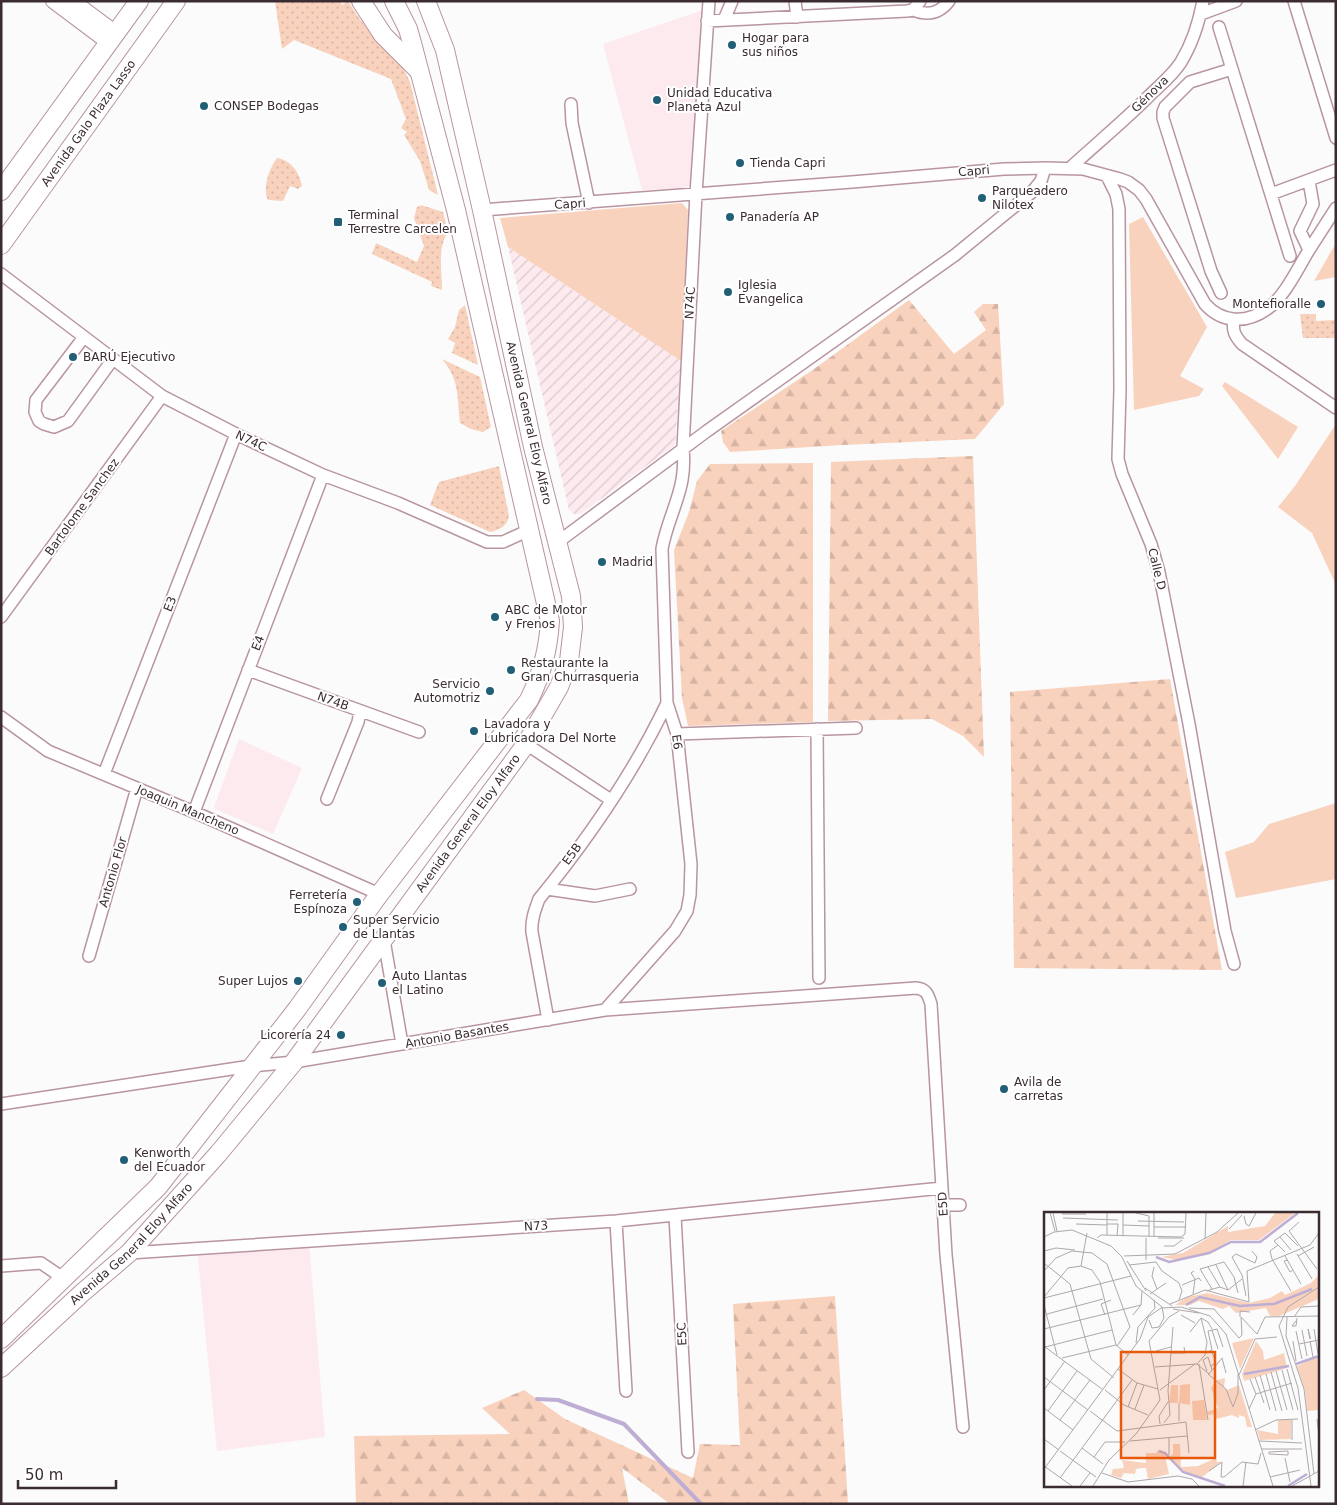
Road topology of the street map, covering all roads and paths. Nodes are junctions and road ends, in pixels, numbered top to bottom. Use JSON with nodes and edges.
{"nodes":[{"id":1,"x":53,"y":1,"type":"edge"},
{"id":2,"x":74,"y":1,"type":"edge"},
{"id":3,"x":139,"y":1,"type":"edge"},
{"id":4,"x":176,"y":1,"type":"edge"},
{"id":5,"x":361,"y":1,"type":"edge"},
{"id":6,"x":394,"y":1,"type":"edge"},
{"id":7,"x":426,"y":1,"type":"edge"},
{"id":8,"x":709,"y":1,"type":"edge"},
{"id":9,"x":732,"y":1,"type":"edge"},
{"id":10,"x":795,"y":1,"type":"edge"},
{"id":11,"x":949,"y":1,"type":"edge"},
{"id":12,"x":1203,"y":1,"type":"edge"},
{"id":13,"x":1236,"y":1,"type":"edge"},
{"id":14,"x":1294,"y":1,"type":"edge"},
{"id":15,"x":917,"y":6,"type":"edge"},
{"id":16,"x":1201,"y":14,"type":"junction"},
{"id":17,"x":797,"y":17,"type":"junction"},
{"id":18,"x":724,"y":20,"type":"junction"},
{"id":19,"x":707,"y":21,"type":"junction"},
{"id":20,"x":1219,"y":27,"type":"dead end"},
{"id":21,"x":113,"y":38,"type":"junction"},
{"id":22,"x":1232,"y":69,"type":"junction"},
{"id":23,"x":419,"y":72,"type":"junction"},
{"id":24,"x":571,"y":104,"type":"dead end"},
{"id":25,"x":1336,"y":138,"type":"edge"},
{"id":26,"x":1045,"y":168,"type":"junction"},
{"id":27,"x":1070,"y":168,"type":"junction"},
{"id":28,"x":1336,"y":170,"type":"edge"},
{"id":29,"x":1107,"y":176,"type":"junction"},
{"id":30,"x":1309,"y":181,"type":"junction"},
{"id":31,"x":1,"y":191,"type":"edge"},
{"id":32,"x":696,"y":194,"type":"junction"},
{"id":33,"x":1271,"y":194,"type":"junction"},
{"id":34,"x":589,"y":203,"type":"junction"},
{"id":35,"x":1336,"y":208,"type":"edge"},
{"id":36,"x":482,"y":210,"type":"junction"},
{"id":37,"x":1,"y":245,"type":"edge"},
{"id":38,"x":1309,"y":250,"type":"junction"},
{"id":39,"x":1290,"y":256,"type":"dead end"},
{"id":40,"x":1,"y":274,"type":"edge"},
{"id":41,"x":1221,"y":293,"type":"dead end"},
{"id":42,"x":1234,"y":320,"type":"junction"},
{"id":43,"x":84,"y":337,"type":"junction"},
{"id":44,"x":112,"y":359,"type":"junction"},
{"id":45,"x":162,"y":396,"type":"junction"},
{"id":46,"x":1336,"y":408,"type":"edge"},
{"id":47,"x":236,"y":434,"type":"junction"},
{"id":48,"x":683,"y":448,"type":"junction"},
{"id":49,"x":323,"y":475,"type":"junction"},
{"id":50,"x":529,"y":530,"type":"junction"},
{"id":51,"x":558,"y":542,"type":"junction"},
{"id":52,"x":1,"y":617,"type":"edge"},
{"id":53,"x":248,"y":670,"type":"junction"},
{"id":54,"x":667,"y":703,"type":"junction"},
{"id":55,"x":360,"y":711,"type":"junction"},
{"id":56,"x":1,"y":717,"type":"edge"},
{"id":57,"x":856,"y":728,"type":"dead end"},
{"id":58,"x":817,"y":729,"type":"junction"},
{"id":59,"x":419,"y":732,"type":"dead end"},
{"id":60,"x":676,"y":734,"type":"junction"},
{"id":61,"x":526,"y":744,"type":"junction"},
{"id":62,"x":104,"y":774,"type":"junction"},
{"id":63,"x":137,"y":788,"type":"junction"},
{"id":64,"x":327,"y":799,"type":"dead end"},
{"id":65,"x":612,"y":800,"type":"junction"},
{"id":66,"x":194,"y":812,"type":"junction"},
{"id":67,"x":630,"y":888,"type":"dead end"},
{"id":68,"x":547,"y":889,"type":"junction"},
{"id":69,"x":379,"y":894,"type":"junction"},
{"id":70,"x":384,"y":940,"type":"junction"},
{"id":71,"x":89,"y":956,"type":"dead end"},
{"id":72,"x":1234,"y":964,"type":"dead end"},
{"id":73,"x":819,"y":978,"type":"dead end"},
{"id":74,"x":916,"y":988,"type":"joint"},
{"id":75,"x":605,"y":1010,"type":"junction"},
{"id":76,"x":548,"y":1020,"type":"junction"},
{"id":77,"x":402,"y":1044,"type":"junction"},
{"id":78,"x":294,"y":1062,"type":"junction"},
{"id":79,"x":251,"y":1066,"type":"junction"},
{"id":80,"x":1,"y":1104,"type":"edge"},
{"id":81,"x":942,"y":1188,"type":"junction"},
{"id":82,"x":960,"y":1205,"type":"dead end"},
{"id":83,"x":943,"y":1206,"type":"junction"},
{"id":84,"x":676,"y":1216,"type":"junction"},
{"id":85,"x":616,"y":1221,"type":"junction"},
{"id":86,"x":129,"y":1253,"type":"junction"},
{"id":87,"x":1,"y":1266,"type":"edge"},
{"id":88,"x":63,"y":1278,"type":"junction"},
{"id":89,"x":1,"y":1339,"type":"edge"},
{"id":90,"x":1,"y":1368,"type":"edge"},
{"id":91,"x":626,"y":1391,"type":"dead end"},
{"id":92,"x":962,"y":1428,"type":"dead end"},
{"id":93,"x":688,"y":1452,"type":"dead end"}],
"edges":[{"from":1,"to":21,"type":"street"},
{"from":2,"to":21,"type":"street"},
{"from":3,"to":21,"type":"main road"},
{"from":4,"to":37,"type":"main road","name":"Avenida Galo Plaza Lasso"},
{"from":5,"to":23,"type":"main road"},
{"from":6,"to":23,"type":"main road","name":"Avenida General Eloy Alfaro"},
{"from":7,"to":36,"type":"main road","name":"Avenida General Eloy Alfaro"},
{"from":8,"to":19,"type":"street","name":"N74C"},
{"from":9,"to":18,"type":"street"},
{"from":10,"to":17,"type":"street"},
{"from":11,"to":15,"type":"street"},
{"from":12,"to":16,"type":"street","name":"Génova"},
{"from":13,"to":16,"type":"street"},
{"from":14,"to":25,"type":"street"},
{"from":15,"to":17,"type":"street"},
{"from":16,"to":27,"type":"street","name":"Génova"},
{"from":17,"to":18,"type":"street"},
{"from":18,"to":19,"type":"street"},
{"from":19,"to":32,"type":"street","name":"N74C"},
{"from":20,"to":22,"type":"street"},
{"from":21,"to":31,"type":"main road"},
{"from":22,"to":33,"type":"street"},
{"from":22,"to":41,"type":"street"},
{"from":23,"to":50,"type":"main road","name":"Avenida General Eloy Alfaro"},
{"from":24,"to":34,"type":"street"},
{"from":26,"to":27,"type":"street","name":"Capri"},
{"from":26,"to":32,"type":"street","name":"Capri"},
{"from":26,"to":48,"type":"street"},
{"from":27,"to":29,"type":"street","name":"Capri"},
{"from":28,"to":30,"type":"street"},
{"from":29,"to":42,"type":"street","name":"Capri"},
{"from":29,"to":72,"type":"street","name":"Calle D"},
{"from":30,"to":33,"type":"street"},
{"from":30,"to":38,"type":"street"},
{"from":32,"to":34,"type":"street","name":"Capri"},
{"from":32,"to":48,"type":"street","name":"N74C"},
{"from":33,"to":39,"type":"street"},
{"from":34,"to":36,"type":"street","name":"Capri"},
{"from":35,"to":38,"type":"street"},
{"from":36,"to":51,"type":"main road","name":"Avenida General Eloy Alfaro"},
{"from":38,"to":42,"type":"street"},
{"from":40,"to":43,"type":"street","name":"N74C"},
{"from":42,"to":46,"type":"street"},
{"from":43,"to":44,"type":"street","name":"N74C"},
{"from":43,"to":44,"type":"street"},
{"from":44,"to":45,"type":"street","name":"N74C"},
{"from":45,"to":47,"type":"street","name":"N74C"},
{"from":45,"to":52,"type":"street","name":"Bartolome Sanchez"},
{"from":47,"to":49,"type":"street","name":"N74C"},
{"from":47,"to":62,"type":"street","name":"E3"},
{"from":48,"to":51,"type":"street"},
{"from":48,"to":54,"type":"street","name":"E6"},
{"from":49,"to":50,"type":"street","name":"N74C"},
{"from":49,"to":53,"type":"street","name":"E4"},
{"from":50,"to":69,"type":"main road","name":"Avenida General Eloy Alfaro"},
{"from":51,"to":61,"type":"main road","name":"Avenida General Eloy Alfaro"},
{"from":53,"to":55,"type":"street","name":"N74B"},
{"from":53,"to":66,"type":"street","name":"E4"},
{"from":54,"to":60,"type":"street","name":"E6"},
{"from":54,"to":65,"type":"street","name":"E5B"},
{"from":55,"to":59,"type":"street","name":"N74B"},
{"from":55,"to":64,"type":"street"},
{"from":56,"to":62,"type":"street","name":"Joaquin Mancheno"},
{"from":57,"to":58,"type":"street"},
{"from":58,"to":60,"type":"street"},
{"from":58,"to":73,"type":"street"},
{"from":60,"to":75,"type":"street","name":"E6"},
{"from":61,"to":65,"type":"street"},
{"from":61,"to":70,"type":"main road","name":"Avenida General Eloy Alfaro"},
{"from":62,"to":63,"type":"street","name":"Joaquin Mancheno"},
{"from":63,"to":66,"type":"street","name":"Joaquin Mancheno"},
{"from":63,"to":71,"type":"street","name":"Antonio Flor"},
{"from":65,"to":68,"type":"street","name":"E5B"},
{"from":66,"to":69,"type":"street","name":"Joaquin Mancheno"},
{"from":67,"to":68,"type":"street"},
{"from":68,"to":76,"type":"street","name":"E5B"},
{"from":69,"to":79,"type":"main road","name":"Avenida General Eloy Alfaro"},
{"from":70,"to":77,"type":"street"},
{"from":70,"to":78,"type":"main road","name":"Avenida General Eloy Alfaro"},
{"from":74,"to":75,"type":"street","name":"Antonio Basantes"},
{"from":74,"to":81,"type":"street","name":"E5D"},
{"from":75,"to":76,"type":"street","name":"Antonio Basantes"},
{"from":76,"to":77,"type":"street","name":"Antonio Basantes"},
{"from":77,"to":78,"type":"street","name":"Antonio Basantes"},
{"from":78,"to":79,"type":"street","name":"Antonio Basantes"},
{"from":78,"to":86,"type":"main road","name":"Avenida General Eloy Alfaro"},
{"from":79,"to":80,"type":"street","name":"Antonio Basantes"},
{"from":79,"to":88,"type":"main road","name":"Avenida General Eloy Alfaro"},
{"from":81,"to":83,"type":"street","name":"E5D"},
{"from":81,"to":84,"type":"street","name":"N73"},
{"from":82,"to":83,"type":"street"},
{"from":83,"to":92,"type":"street","name":"E5D"},
{"from":84,"to":85,"type":"street","name":"N73"},
{"from":84,"to":93,"type":"street","name":"E5C"},
{"from":85,"to":86,"type":"street","name":"N73"},
{"from":85,"to":91,"type":"street"},
{"from":86,"to":90,"type":"main road","name":"Avenida General Eloy Alfaro"},
{"from":87,"to":88,"type":"street"},
{"from":88,"to":89,"type":"main road","name":"Avenida General Eloy Alfaro"}]}
